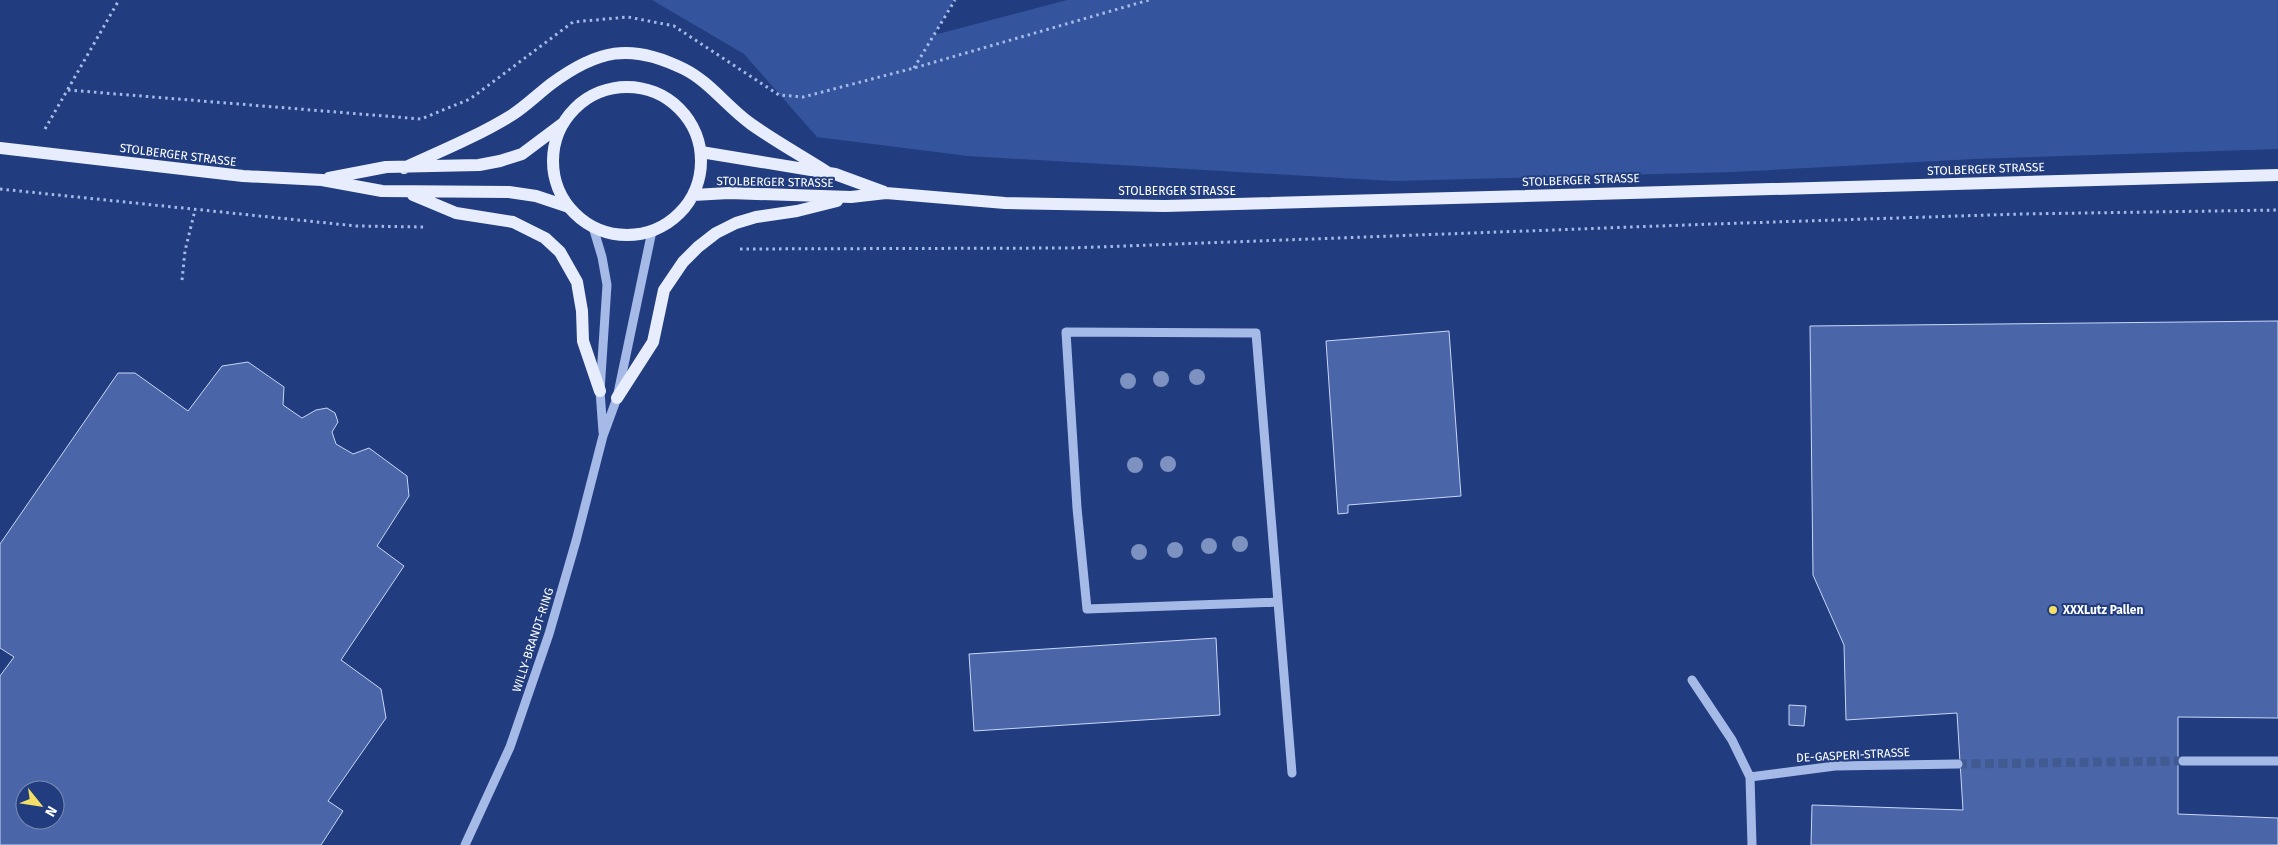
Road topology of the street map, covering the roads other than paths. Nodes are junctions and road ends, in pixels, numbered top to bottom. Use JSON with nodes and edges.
{"nodes":[{"id":1,"x":564,"y":122,"type":"junction"},
{"id":2,"x":0,"y":148,"type":"edge"},
{"id":3,"x":701,"y":152,"type":"junction"},
{"id":4,"x":404,"y":168,"type":"junction"},
{"id":5,"x":827,"y":172,"type":"junction"},
{"id":6,"x":2278,"y":175,"type":"edge"},
{"id":7,"x":322,"y":180,"type":"junction"},
{"id":8,"x":406,"y":192,"type":"junction"},
{"id":9,"x":886,"y":193,"type":"junction"},
{"id":10,"x":693,"y":195,"type":"junction"},
{"id":11,"x":851,"y":197,"type":"junction"},
{"id":12,"x":569,"y":207,"type":"junction"},
{"id":13,"x":593,"y":227,"type":"junction"},
{"id":14,"x":652,"y":231,"type":"junction"},
{"id":15,"x":600,"y":391,"type":"junction"},
{"id":16,"x":618,"y":398,"type":"junction"},
{"id":17,"x":603,"y":436,"type":"junction"},
{"id":18,"x":1278,"y":602,"type":"junction"},
{"id":19,"x":1692,"y":680,"type":"dead end"},
{"id":20,"x":2183,"y":761,"type":"tunnel mouth"},
{"id":21,"x":2278,"y":761,"type":"edge"},
{"id":22,"x":1958,"y":764,"type":"tunnel mouth"},
{"id":23,"x":1292,"y":773,"type":"dead end"},
{"id":24,"x":1750,"y":776,"type":"junction"},
{"id":25,"x":465,"y":845,"type":"edge"},
{"id":26,"x":1752,"y":845,"type":"edge"}],
"edges":[{"from":1,"to":3,"type":"main road"},
{"from":1,"to":4,"type":"main road","name":"STOLBERGER STRASSE"},
{"from":1,"to":12,"type":"main road"},
{"from":2,"to":7,"type":"main road","name":"STOLBERGER STRASSE"},
{"from":3,"to":5,"type":"main road","name":"STOLBERGER STRASSE"},
{"from":3,"to":10,"type":"main road"},
{"from":4,"to":5,"type":"main road","name":"STOLBERGER STRASSE"},
{"from":4,"to":7,"type":"main road","name":"STOLBERGER STRASSE"},
{"from":5,"to":9,"type":"main road","name":"STOLBERGER STRASSE"},
{"from":6,"to":9,"type":"main road","name":"STOLBERGER STRASSE"},
{"from":7,"to":8,"type":"main road","name":"STOLBERGER STRASSE"},
{"from":8,"to":12,"type":"main road","name":"STOLBERGER STRASSE"},
{"from":8,"to":15,"type":"main road"},
{"from":9,"to":11,"type":"main road","name":"STOLBERGER STRASSE"},
{"from":10,"to":11,"type":"main road","name":"STOLBERGER STRASSE"},
{"from":10,"to":14,"type":"main road"},
{"from":11,"to":16,"type":"main road"},
{"from":12,"to":13,"type":"main road"},
{"from":13,"to":14,"type":"main road"},
{"from":13,"to":15,"type":"street","name":"WILLY-BRANDT-RING"},
{"from":14,"to":16,"type":"street","name":"WILLY-BRANDT-RING"},
{"from":15,"to":17,"type":"street","name":"WILLY-BRANDT-RING"},
{"from":16,"to":17,"type":"street","name":"WILLY-BRANDT-RING"},
{"from":17,"to":25,"type":"street","name":"WILLY-BRANDT-RING"},
{"from":18,"to":18,"type":"street"},
{"from":18,"to":23,"type":"street"},
{"from":19,"to":24,"type":"street"},
{"from":20,"to":21,"type":"street"},
{"from":22,"to":24,"type":"street","name":"DE-GASPERI-STRASSE"},
{"from":24,"to":26,"type":"street"}]}
